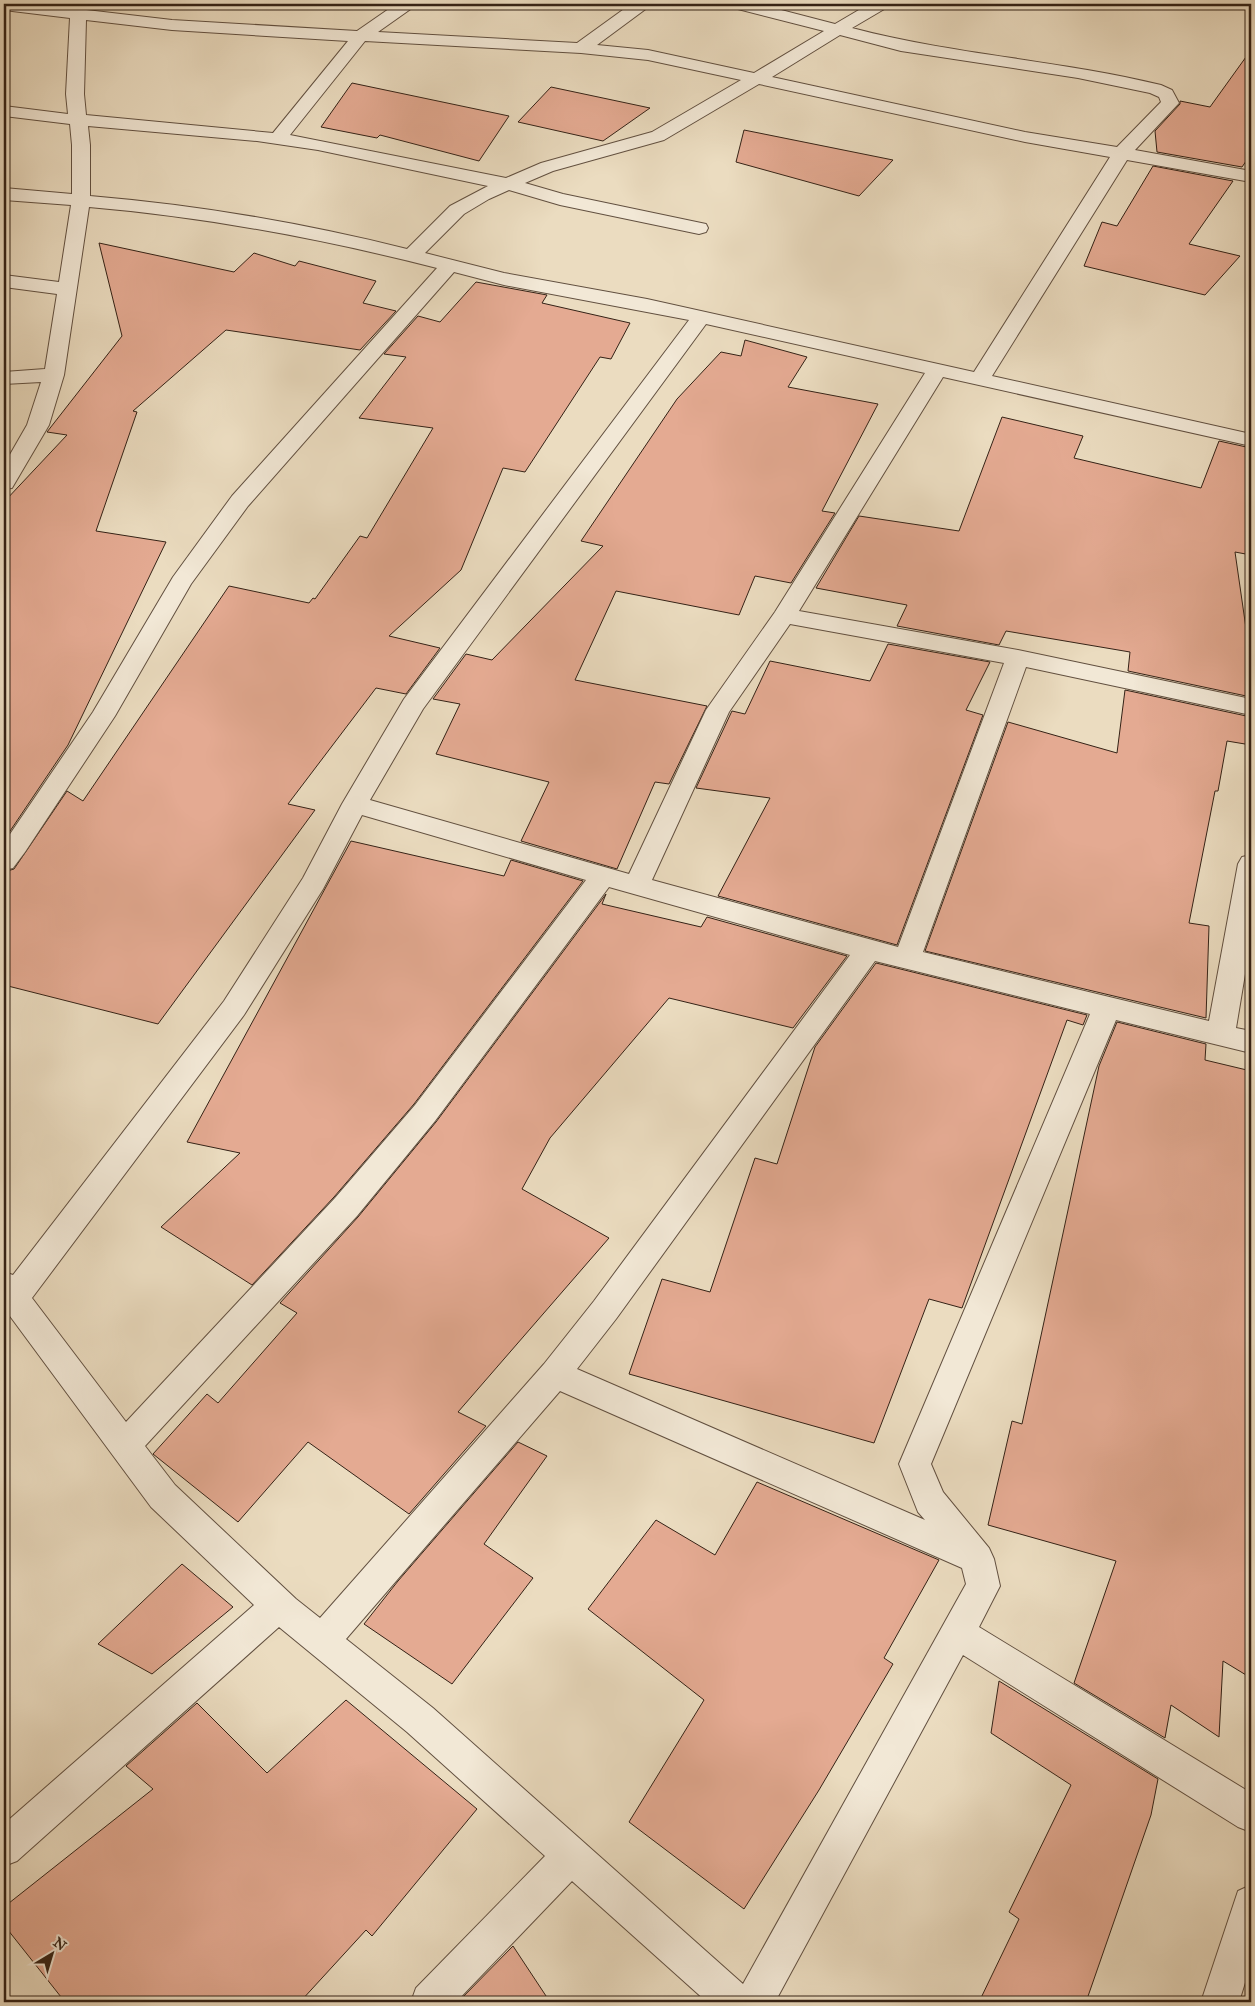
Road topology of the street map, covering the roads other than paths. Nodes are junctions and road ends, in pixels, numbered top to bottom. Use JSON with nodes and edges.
{"nodes":[{"id":1,"x":406,"y":4,"type":"edge"},
{"id":2,"x":641,"y":4,"type":"edge"},
{"id":3,"x":740,"y":4,"type":"edge"},
{"id":4,"x":880,"y":4,"type":"edge"},
{"id":5,"x":4,"y":5,"type":"edge"},
{"id":6,"x":78,"y":15,"type":"junction"},
{"id":7,"x":837,"y":30,"type":"junction"},
{"id":8,"x":361,"y":36,"type":"junction"},
{"id":9,"x":581,"y":48,"type":"junction"},
{"id":10,"x":754,"y":78,"type":"junction"},
{"id":11,"x":4,"y":111,"type":"edge"},
{"id":12,"x":78,"y":120,"type":"junction"},
{"id":13,"x":278,"y":139,"type":"junction"},
{"id":14,"x":1122,"y":154,"type":"junction"},
{"id":15,"x":1251,"y":176,"type":"edge"},
{"id":16,"x":508,"y":184,"type":"junction"},
{"id":17,"x":4,"y":194,"type":"edge"},
{"id":18,"x":81,"y":200,"type":"junction"},
{"id":19,"x":699,"y":228,"type":"dead end"},
{"id":20,"x":411,"y":256,"type":"junction"},
{"id":21,"x":450,"y":266,"type":"junction"},
{"id":22,"x":4,"y":281,"type":"edge"},
{"id":23,"x":67,"y":289,"type":"junction"},
{"id":24,"x":701,"y":317,"type":"junction"},
{"id":25,"x":938,"y":369,"type":"junction"},
{"id":26,"x":54,"y":375,"type":"junction"},
{"id":27,"x":4,"y":378,"type":"edge"},
{"id":28,"x":980,"y":379,"type":"junction"},
{"id":29,"x":1251,"y":439,"type":"edge"},
{"id":30,"x":4,"y":483,"type":"edge"},
{"id":31,"x":784,"y":616,"type":"junction"},
{"id":32,"x":1018,"y":658,"type":"junction"},
{"id":33,"x":1251,"y":707,"type":"edge"},
{"id":34,"x":355,"y":804,"type":"junction"},
{"id":35,"x":4,"y":861,"type":"edge"},
{"id":36,"x":1251,"y":864,"type":"edge"},
{"id":37,"x":603,"y":876,"type":"junction"},
{"id":38,"x":637,"y":885,"type":"junction"},
{"id":39,"x":869,"y":949,"type":"junction"},
{"id":40,"x":907,"y":958,"type":"junction"},
{"id":41,"x":1108,"y":1007,"type":"junction"},
{"id":42,"x":1221,"y":1034,"type":"junction"},
{"id":43,"x":1251,"y":1042,"type":"edge"},
{"id":44,"x":9,"y":1292,"type":"edge"},
{"id":45,"x":555,"y":1374,"type":"junction"},
{"id":46,"x":125,"y":1445,"type":"junction"},
{"id":47,"x":977,"y":1559,"type":"junction"},
{"id":48,"x":279,"y":1605,"type":"junction"},
{"id":49,"x":957,"y":1632,"type":"junction"},
{"id":50,"x":322,"y":1641,"type":"junction"},
{"id":51,"x":1251,"y":1814,"type":"edge"},
{"id":52,"x":4,"y":1848,"type":"edge"},
{"id":53,"x":571,"y":1856,"type":"junction"},
{"id":54,"x":1251,"y":1904,"type":"edge"},
{"id":55,"x":430,"y":2002,"type":"edge"},
{"id":56,"x":735,"y":2002,"type":"edge"},
{"id":57,"x":754,"y":2002,"type":"edge"},
{"id":58,"x":1220,"y":2002,"type":"edge"}],
"edges":[{"from":1,"to":8,"type":"street"},
{"from":2,"to":9,"type":"street"},
{"from":3,"to":7,"type":"street"},
{"from":4,"to":7,"type":"street"},
{"from":5,"to":6,"type":"street"},
{"from":6,"to":8,"type":"street"},
{"from":6,"to":12,"type":"street"},
{"from":7,"to":10,"type":"street"},
{"from":7,"to":14,"type":"street"},
{"from":8,"to":9,"type":"street"},
{"from":8,"to":13,"type":"street"},
{"from":9,"to":10,"type":"street"},
{"from":10,"to":14,"type":"street"},
{"from":10,"to":16,"type":"street"},
{"from":11,"to":12,"type":"street"},
{"from":12,"to":13,"type":"street"},
{"from":12,"to":18,"type":"street"},
{"from":13,"to":16,"type":"street"},
{"from":14,"to":15,"type":"street"},
{"from":14,"to":28,"type":"street"},
{"from":16,"to":19,"type":"street"},
{"from":16,"to":20,"type":"street"},
{"from":17,"to":18,"type":"street"},
{"from":18,"to":20,"type":"street"},
{"from":18,"to":23,"type":"street"},
{"from":20,"to":21,"type":"street"},
{"from":21,"to":24,"type":"street"},
{"from":21,"to":35,"type":"street"},
{"from":22,"to":23,"type":"street"},
{"from":23,"to":26,"type":"street"},
{"from":24,"to":25,"type":"street"},
{"from":24,"to":34,"type":"street"},
{"from":25,"to":28,"type":"street"},
{"from":25,"to":31,"type":"street"},
{"from":26,"to":27,"type":"street"},
{"from":26,"to":30,"type":"street"},
{"from":28,"to":29,"type":"street"},
{"from":31,"to":32,"type":"street"},
{"from":31,"to":38,"type":"street"},
{"from":32,"to":33,"type":"street"},
{"from":32,"to":40,"type":"street"},
{"from":34,"to":37,"type":"street"},
{"from":34,"to":44,"type":"street"},
{"from":36,"to":42,"type":"street"},
{"from":37,"to":38,"type":"street"},
{"from":37,"to":46,"type":"street"},
{"from":38,"to":39,"type":"street"},
{"from":39,"to":40,"type":"street"},
{"from":39,"to":45,"type":"street"},
{"from":40,"to":41,"type":"street"},
{"from":41,"to":42,"type":"street"},
{"from":41,"to":47,"type":"street"},
{"from":42,"to":43,"type":"street"},
{"from":44,"to":46,"type":"street"},
{"from":45,"to":47,"type":"street"},
{"from":45,"to":50,"type":"street"},
{"from":46,"to":48,"type":"street"},
{"from":47,"to":49,"type":"street"},
{"from":48,"to":50,"type":"street"},
{"from":48,"to":52,"type":"street"},
{"from":49,"to":51,"type":"street"},
{"from":49,"to":57,"type":"street"},
{"from":50,"to":53,"type":"street"},
{"from":53,"to":55,"type":"street"},
{"from":53,"to":56,"type":"street"},
{"from":54,"to":58,"type":"street"}]}
